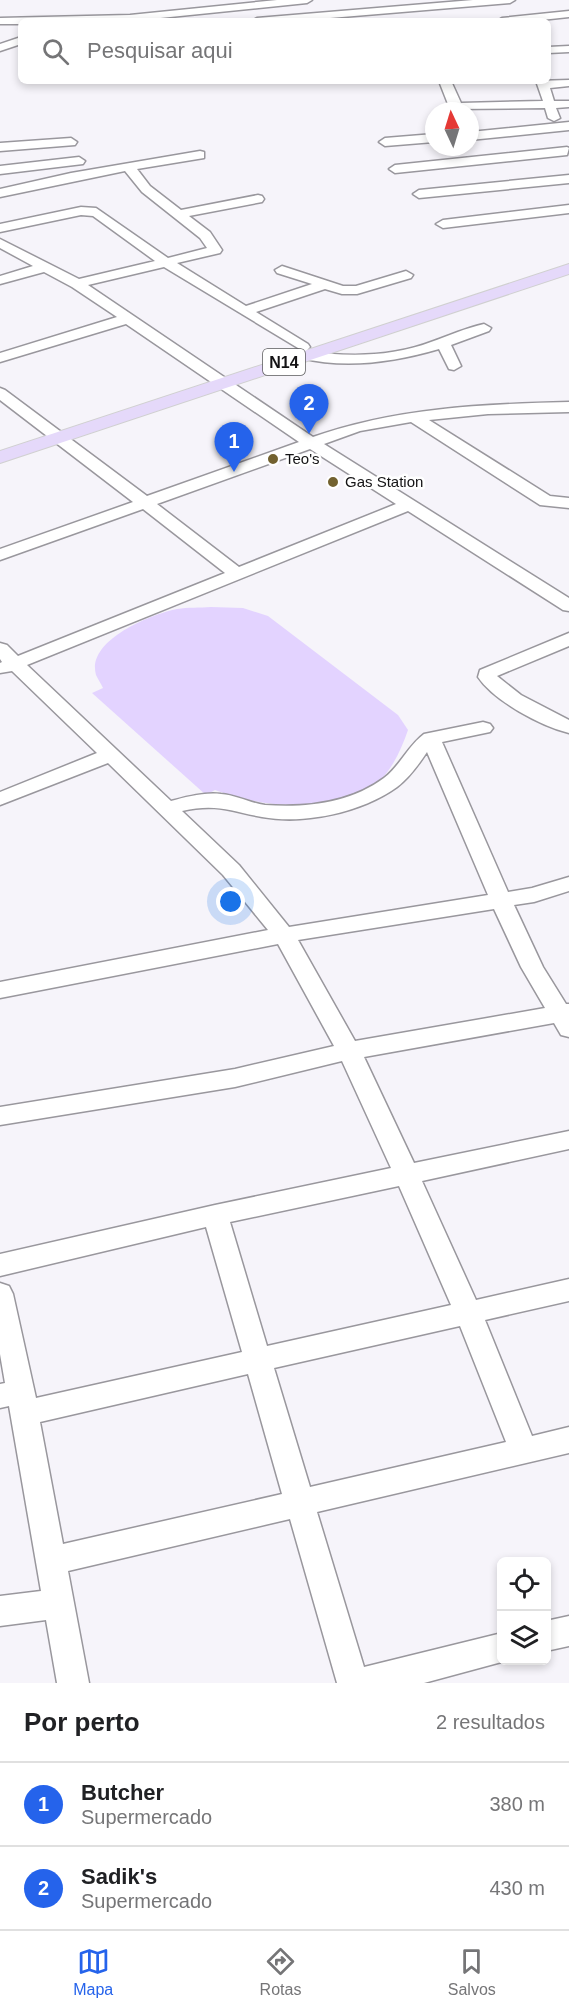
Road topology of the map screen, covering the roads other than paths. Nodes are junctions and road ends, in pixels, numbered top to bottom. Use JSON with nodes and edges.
{"nodes":[{"id":1,"x":308,"y":0,"type":"edge"},
{"id":2,"x":356,"y":0,"type":"edge"},
{"id":3,"x":510,"y":0,"type":"edge"},
{"id":4,"x":476,"y":1,"type":"edge"},
{"id":5,"x":212,"y":5,"type":"edge"},
{"id":6,"x":366,"y":12,"type":"junction"},
{"id":7,"x":569,"y":14,"type":"edge"},
{"id":8,"x":130,"y":18,"type":"edge"},
{"id":9,"x":293,"y":18,"type":"edge"},
{"id":10,"x":496,"y":18,"type":"edge"},
{"id":11,"x":530,"y":18,"type":"edge"},
{"id":12,"x":0,"y":21,"type":"edge"},
{"id":13,"x":18,"y":21,"type":"edge"},
{"id":14,"x":18,"y":41,"type":"edge"},
{"id":15,"x":0,"y":48,"type":"edge"},
{"id":16,"x":569,"y":49,"type":"edge"},
{"id":17,"x":551,"y":50,"type":"edge"},
{"id":18,"x":551,"y":83,"type":"edge"},
{"id":19,"x":569,"y":83,"type":"edge"},
{"id":20,"x":447,"y":84,"type":"edge"},
{"id":21,"x":542,"y":84,"type":"edge"},
{"id":22,"x":569,"y":104,"type":"edge"},
{"id":23,"x":549,"y":105,"type":"junction"},
{"id":24,"x":563,"y":126,"type":"edge"},
{"id":25,"x":479,"y":135,"type":"edge"},
{"id":26,"x":425,"y":139,"type":"edge"},
{"id":27,"x":71,"y":142,"type":"dead end"},
{"id":28,"x":385,"y":142,"type":"dead end"},
{"id":29,"x":0,"y":147,"type":"edge"},
{"id":30,"x":568,"y":152,"type":"edge"},
{"id":31,"x":200,"y":155,"type":"dead end"},
{"id":32,"x":79,"y":161,"type":"dead end"},
{"id":33,"x":128,"y":167,"type":"junction"},
{"id":34,"x":395,"y":169,"type":"dead end"},
{"id":35,"x":0,"y":170,"type":"edge"},
{"id":36,"x":569,"y":179,"type":"edge"},
{"id":37,"x":0,"y":193,"type":"edge"},
{"id":38,"x":419,"y":194,"type":"dead end"},
{"id":39,"x":258,"y":199,"type":"dead end"},
{"id":40,"x":569,"y":209,"type":"edge"},
{"id":41,"x":181,"y":214,"type":"junction"},
{"id":42,"x":443,"y":224,"type":"dead end"},
{"id":43,"x":0,"y":228,"type":"edge"},
{"id":44,"x":0,"y":243,"type":"edge"},
{"id":45,"x":569,"y":260,"type":"edge"},
{"id":46,"x":167,"y":263,"type":"junction"},
{"id":47,"x":43,"y":268,"type":"junction"},
{"id":48,"x":569,"y":269,"type":"edge"},
{"id":49,"x":282,"y":270,"type":"dead end"},
{"id":50,"x":405,"y":275,"type":"dead end"},
{"id":51,"x":0,"y":280,"type":"edge"},
{"id":52,"x":77,"y":284,"type":"junction"},
{"id":53,"x":324,"y":285,"type":"junction"},
{"id":54,"x":244,"y":311,"type":"junction"},
{"id":55,"x":130,"y":318,"type":"junction"},
{"id":56,"x":394,"y":322,"type":"junction"},
{"id":57,"x":484,"y":328,"type":"dead end"},
{"id":58,"x":441,"y":343,"type":"junction"},
{"id":59,"x":304,"y":351,"type":"junction"},
{"id":60,"x":0,"y":358,"type":"edge"},
{"id":61,"x":454,"y":366,"type":"dead end"},
{"id":62,"x":218,"y":379,"type":"junction"},
{"id":63,"x":0,"y":393,"type":"edge"},
{"id":64,"x":569,"y":406,"type":"edge"},
{"id":65,"x":412,"y":416,"type":"junction"},
{"id":66,"x":55,"y":433,"type":"junction"},
{"id":67,"x":311,"y":443,"type":"junction"},
{"id":68,"x":0,"y":446,"type":"edge"},
{"id":69,"x":0,"y":457,"type":"edge"},
{"id":70,"x":146,"y":502,"type":"junction"},
{"id":71,"x":569,"y":503,"type":"edge"},
{"id":72,"x":409,"y":505,"type":"junction"},
{"id":73,"x":0,"y":555,"type":"edge"},
{"id":74,"x":237,"y":574,"type":"junction"},
{"id":75,"x":566,"y":601,"type":"edge"},
{"id":76,"x":569,"y":639,"type":"edge"},
{"id":77,"x":5,"y":660,"type":"edge"},
{"id":78,"x":569,"y":727,"type":"edge"},
{"id":79,"x":483,"y":728,"type":"dead end"},
{"id":80,"x":431,"y":738,"type":"junction"},
{"id":81,"x":111,"y":755,"type":"junction"},
{"id":82,"x":0,"y":799,"type":"edge"},
{"id":83,"x":167,"y":808,"type":"junction"},
{"id":84,"x":569,"y":884,"type":"edge"},
{"id":85,"x":500,"y":899,"type":"junction"},
{"id":86,"x":285,"y":935,"type":"junction"},
{"id":87,"x":0,"y":990,"type":"edge"},
{"id":88,"x":566,"y":1018,"type":"edge"},
{"id":89,"x":349,"y":1051,"type":"junction"},
{"id":90,"x":0,"y":1116,"type":"edge"},
{"id":91,"x":569,"y":1140,"type":"edge"},
{"id":92,"x":407,"y":1175,"type":"junction"},
{"id":93,"x":215,"y":1215,"type":"junction"},
{"id":94,"x":0,"y":1265,"type":"edge"},
{"id":95,"x":569,"y":1290,"type":"edge"},
{"id":96,"x":0,"y":1294,"type":"edge"},
{"id":97,"x":468,"y":1313,"type":"junction"},
{"id":98,"x":259,"y":1360,"type":"junction"},
{"id":99,"x":15,"y":1400,"type":"edge"},
{"id":100,"x":569,"y":1440,"type":"edge"},
{"id":101,"x":524,"y":1451,"type":"junction"},
{"id":102,"x":301,"y":1504,"type":"junction"},
{"id":103,"x":51,"y":1561,"type":"junction"},
{"id":104,"x":58,"y":1604,"type":"junction"},
{"id":105,"x":0,"y":1611,"type":"edge"},
{"id":106,"x":569,"y":1630,"type":"edge"},
{"id":107,"x":551,"y":1635,"type":"edge"},
{"id":108,"x":497,"y":1649,"type":"edge"},
{"id":109,"x":73,"y":1683,"type":"edge"},
{"id":110,"x":353,"y":1683,"type":"edge"},
{"id":111,"x":363,"y":1683,"type":"edge"}],
"edges":[{"from":1,"to":5,"type":"street"},
{"from":2,"to":6,"type":"street"},
{"from":3,"to":4,"type":"street"},
{"from":4,"to":6,"type":"street"},
{"from":4,"to":10,"type":"street"},
{"from":5,"to":8,"type":"street"},
{"from":6,"to":9,"type":"street"},
{"from":7,"to":11,"type":"street"},
{"from":12,"to":13,"type":"street"},
{"from":14,"to":15,"type":"street"},
{"from":16,"to":17,"type":"street"},
{"from":18,"to":19,"type":"street"},
{"from":20,"to":23,"type":"street"},
{"from":21,"to":23,"type":"street"},
{"from":22,"to":23,"type":"street"},
{"from":23,"to":24,"type":"street"},
{"from":24,"to":25,"type":"street"},
{"from":24,"to":30,"type":"street"},
{"from":26,"to":28,"type":"street"},
{"from":27,"to":29,"type":"street"},
{"from":30,"to":34,"type":"street"},
{"from":31,"to":33,"type":"street"},
{"from":32,"to":35,"type":"street"},
{"from":33,"to":37,"type":"street"},
{"from":33,"to":41,"type":"street"},
{"from":36,"to":38,"type":"street"},
{"from":39,"to":41,"type":"street"},
{"from":40,"to":42,"type":"street"},
{"from":41,"to":46,"type":"street"},
{"from":43,"to":46,"type":"street"},
{"from":44,"to":47,"type":"street"},
{"from":45,"to":56,"type":"main road","number":"N14"},
{"from":46,"to":52,"type":"street"},
{"from":46,"to":54,"type":"street"},
{"from":47,"to":51,"type":"street"},
{"from":47,"to":52,"type":"street"},
{"from":48,"to":56,"type":"main road","number":"N14"},
{"from":49,"to":53,"type":"street"},
{"from":50,"to":53,"type":"street"},
{"from":52,"to":55,"type":"street"},
{"from":53,"to":54,"type":"street"},
{"from":54,"to":59,"type":"street"},
{"from":55,"to":60,"type":"street"},
{"from":55,"to":62,"type":"street"},
{"from":56,"to":59,"type":"main road","number":"N14"},
{"from":57,"to":58,"type":"street"},
{"from":58,"to":59,"type":"street"},
{"from":58,"to":61,"type":"street"},
{"from":59,"to":62,"type":"main road","number":"N14"},
{"from":62,"to":66,"type":"main road","number":"N14"},
{"from":62,"to":67,"type":"street"},
{"from":63,"to":66,"type":"street"},
{"from":64,"to":65,"type":"street"},
{"from":65,"to":67,"type":"street"},
{"from":65,"to":71,"type":"street"},
{"from":66,"to":68,"type":"main road","number":"N14"},
{"from":66,"to":69,"type":"main road","number":"N14"},
{"from":66,"to":70,"type":"street"},
{"from":67,"to":70,"type":"street"},
{"from":67,"to":72,"type":"street"},
{"from":70,"to":73,"type":"street"},
{"from":70,"to":74,"type":"street"},
{"from":72,"to":74,"type":"street"},
{"from":72,"to":75,"type":"street"},
{"from":74,"to":77,"type":"street"},
{"from":76,"to":78,"type":"street"},
{"from":77,"to":81,"type":"street"},
{"from":79,"to":80,"type":"street"},
{"from":80,"to":83,"type":"street"},
{"from":80,"to":85,"type":"street"},
{"from":81,"to":82,"type":"street"},
{"from":81,"to":83,"type":"street"},
{"from":83,"to":86,"type":"street"},
{"from":84,"to":85,"type":"street"},
{"from":85,"to":86,"type":"street"},
{"from":85,"to":88,"type":"street"},
{"from":86,"to":87,"type":"street"},
{"from":86,"to":89,"type":"street"},
{"from":88,"to":89,"type":"street"},
{"from":89,"to":90,"type":"street"},
{"from":89,"to":92,"type":"street"},
{"from":91,"to":92,"type":"street"},
{"from":92,"to":93,"type":"street"},
{"from":92,"to":97,"type":"street"},
{"from":93,"to":94,"type":"street"},
{"from":93,"to":98,"type":"street"},
{"from":95,"to":97,"type":"street"},
{"from":96,"to":99,"type":"street"},
{"from":97,"to":98,"type":"street"},
{"from":97,"to":101,"type":"street"},
{"from":98,"to":99,"type":"street"},
{"from":98,"to":102,"type":"street"},
{"from":99,"to":103,"type":"street"},
{"from":100,"to":101,"type":"street"},
{"from":101,"to":102,"type":"street"},
{"from":102,"to":103,"type":"street"},
{"from":102,"to":110,"type":"street"},
{"from":103,"to":104,"type":"street"},
{"from":104,"to":105,"type":"street"},
{"from":104,"to":109,"type":"street"},
{"from":106,"to":107,"type":"street"},
{"from":108,"to":111,"type":"street"}]}
